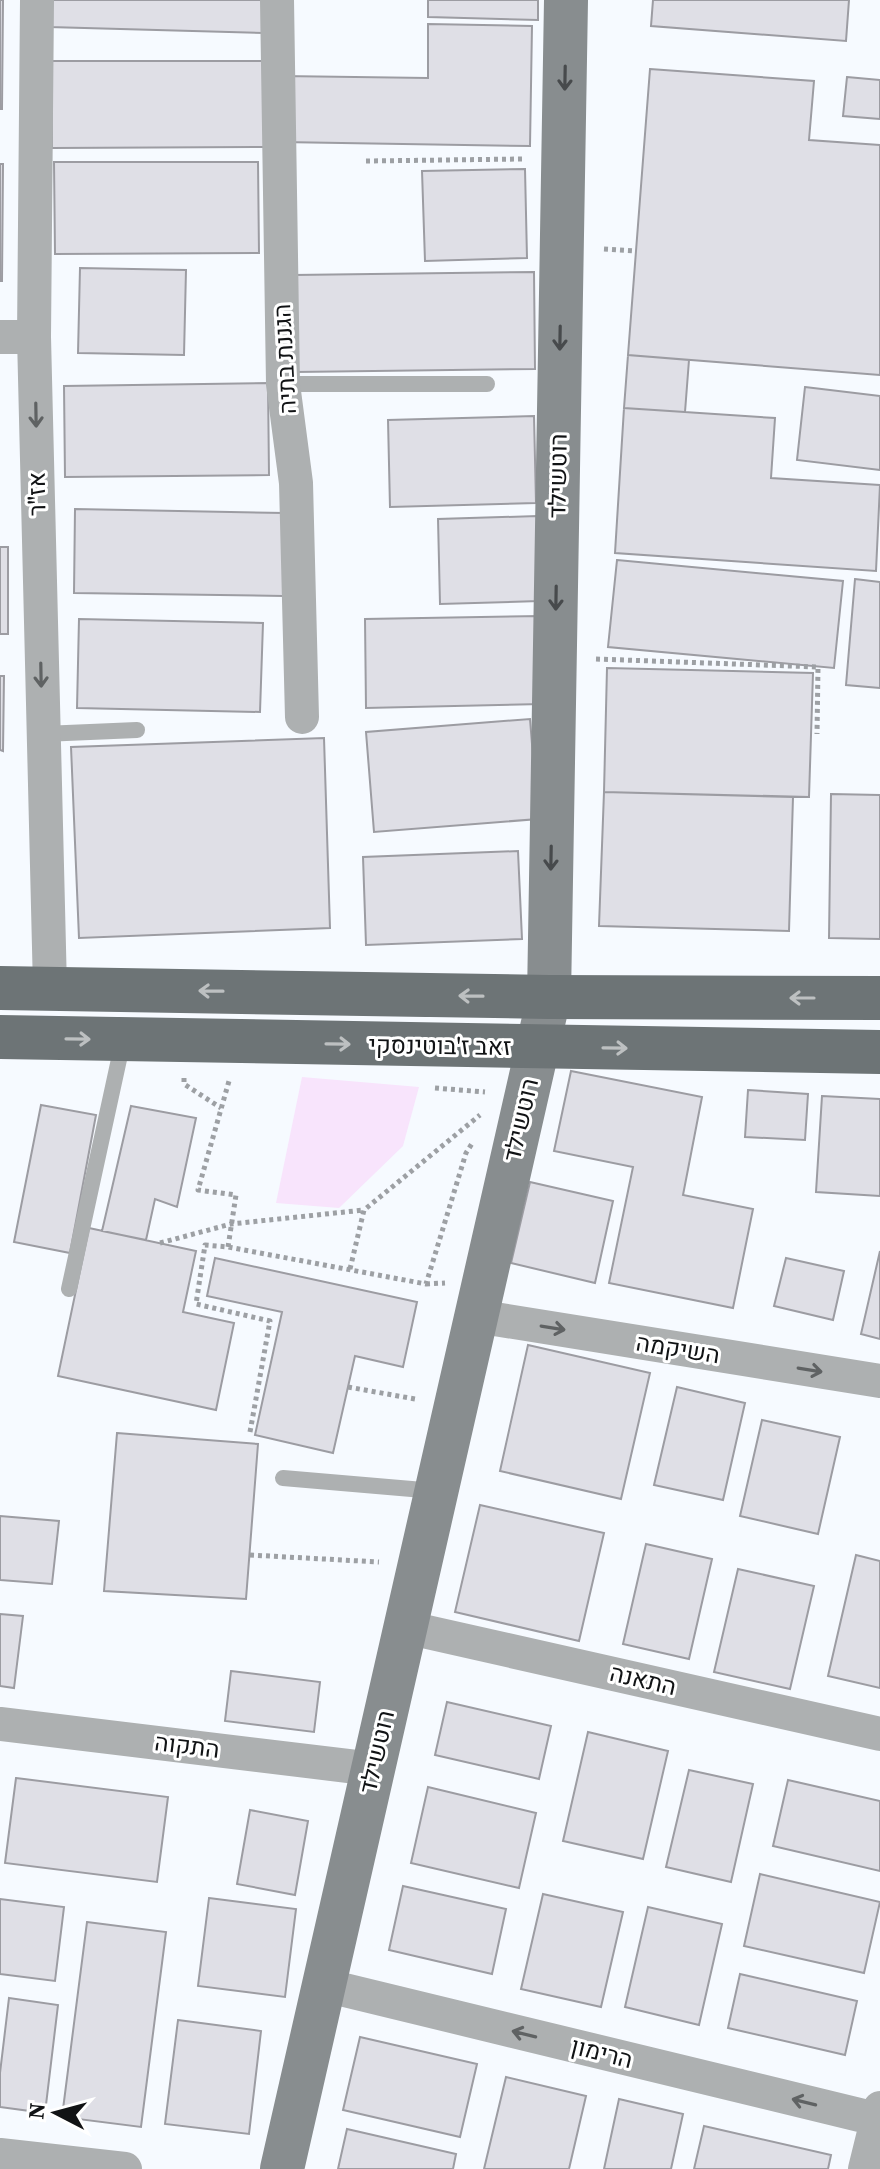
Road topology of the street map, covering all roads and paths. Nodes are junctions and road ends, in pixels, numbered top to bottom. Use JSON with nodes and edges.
{"nodes":[{"id":1,"x":37,"y":0,"type":"edge"},
{"id":2,"x":277,"y":0,"type":"edge"},
{"id":3,"x":566,"y":0,"type":"edge"},
{"id":4,"x":563,"y":158,"type":"junction"},
{"id":5,"x":366,"y":161,"type":"dead end"},
{"id":6,"x":604,"y":249,"type":"dead end"},
{"id":7,"x":636,"y":251,"type":"dead end"},
{"id":8,"x":0,"y":337,"type":"edge"},
{"id":9,"x":34,"y":337,"type":"junction"},
{"id":10,"x":283,"y":384,"type":"junction"},
{"id":11,"x":487,"y":384,"type":"dead end"},
{"id":12,"x":555,"y":657,"type":"junction"},
{"id":13,"x":302,"y":717,"type":"dead end"},
{"id":14,"x":137,"y":730,"type":"dead end"},
{"id":15,"x":43,"y":734,"type":"junction"},
{"id":16,"x":817,"y":734,"type":"dead end"},
{"id":17,"x":0,"y":988,"type":"edge"},
{"id":18,"x":50,"y":988,"type":"junction"},
{"id":19,"x":549,"y":997,"type":"junction"},
{"id":20,"x":880,"y":998,"type":"edge"},
{"id":21,"x":0,"y":1037,"type":"edge"},
{"id":22,"x":123,"y":1040,"type":"junction"},
{"id":23,"x":537,"y":1047,"type":"junction"},
{"id":24,"x":880,"y":1052,"type":"edge"},
{"id":25,"x":232,"y":1072,"type":"dead end"},
{"id":26,"x":433,"y":1088,"type":"dead end"},
{"id":27,"x":491,"y":1093,"type":"dead end"},
{"id":28,"x":482,"y":1113,"type":"dead end"},
{"id":29,"x":473,"y":1141,"type":"dead end"},
{"id":30,"x":364,"y":1210,"type":"junction"},
{"id":31,"x":231,"y":1224,"type":"junction"},
{"id":32,"x":160,"y":1243,"type":"dead end"},
{"id":33,"x":228,"y":1247,"type":"junction"},
{"id":34,"x":350,"y":1269,"type":"junction"},
{"id":35,"x":69,"y":1289,"type":"dead end"},
{"id":36,"x":476,"y":1316,"type":"junction"},
{"id":37,"x":880,"y":1381,"type":"edge"},
{"id":38,"x":348,"y":1387,"type":"dead end"},
{"id":39,"x":456,"y":1406,"type":"junction"},
{"id":40,"x":250,"y":1432,"type":"dead end"},
{"id":41,"x":283,"y":1478,"type":"dead end"},
{"id":42,"x":436,"y":1491,"type":"junction"},
{"id":43,"x":250,"y":1555,"type":"dead end"},
{"id":44,"x":420,"y":1564,"type":"junction"},
{"id":45,"x":422,"y":1631,"type":"junction"},
{"id":46,"x":0,"y":1724,"type":"edge"},
{"id":47,"x":880,"y":1734,"type":"edge"},
{"id":48,"x":373,"y":1769,"type":"junction"},
{"id":49,"x":324,"y":1985,"type":"junction"},
{"id":50,"x":879,"y":2116,"type":"edge"},
{"id":51,"x":0,"y":2155,"type":"edge"},
{"id":52,"x":125,"y":2169,"type":"edge"},
{"id":53,"x":282,"y":2169,"type":"edge"},
{"id":54,"x":865,"y":2169,"type":"edge"}],
"edges":[{"from":1,"to":9,"type":"street","name":"אז\"ר"},
{"from":2,"to":10,"type":"street","name":"הגננת בתיה"},
{"from":3,"to":4,"type":"main road","name":"רוטשילד","one_way":true},
{"from":4,"to":5,"type":"path"},
{"from":4,"to":12,"type":"main road","name":"רוטשילד","one_way":true},
{"from":6,"to":7,"type":"path"},
{"from":8,"to":9,"type":"street"},
{"from":9,"to":15,"type":"street","name":"אז\"ר","one_way":true},
{"from":10,"to":11,"type":"lane"},
{"from":10,"to":13,"type":"street","name":"הגננת בתיה"},
{"from":12,"to":16,"type":"path"},
{"from":12,"to":19,"type":"main road","name":"רוטשילד","one_way":true},
{"from":14,"to":15,"type":"lane"},
{"from":15,"to":18,"type":"street","name":"אז\"ר"},
{"from":17,"to":18,"type":"main road","name":"זאב ז'בוטינסקי"},
{"from":19,"to":18,"type":"main road","name":"זאב ז'בוטינסקי","one_way":true},
{"from":20,"to":19,"type":"main road","name":"זאב ז'בוטינסקי","one_way":true},
{"from":19,"to":23,"type":"main road","name":"רוטשילד"},
{"from":21,"to":22,"type":"main road","name":"זאב ז'בוטינסקי","one_way":true},
{"from":22,"to":23,"type":"main road","name":"זאב ז'בוטינסקי","one_way":true},
{"from":22,"to":35,"type":"lane"},
{"from":23,"to":24,"type":"main road","name":"זאב ז'בוטינסקי","one_way":true},
{"from":23,"to":36,"type":"main road","name":"רוטשילד"},
{"from":25,"to":31,"type":"path"},
{"from":26,"to":27,"type":"path"},
{"from":28,"to":30,"type":"path"},
{"from":29,"to":34,"type":"path"},
{"from":30,"to":31,"type":"path"},
{"from":30,"to":34,"type":"path"},
{"from":31,"to":32,"type":"path"},
{"from":31,"to":33,"type":"path"},
{"from":33,"to":34,"type":"path"},
{"from":33,"to":40,"type":"path"},
{"from":36,"to":37,"type":"street","name":"השיקמה","one_way":true},
{"from":36,"to":39,"type":"main road","name":"רוטשילד"},
{"from":38,"to":39,"type":"path"},
{"from":39,"to":42,"type":"main road","name":"רוטשילד"},
{"from":41,"to":42,"type":"lane"},
{"from":42,"to":44,"type":"main road","name":"רוטשילד"},
{"from":43,"to":44,"type":"path"},
{"from":44,"to":45,"type":"main road","name":"רוטשילד"},
{"from":45,"to":47,"type":"street","name":"התאנה"},
{"from":45,"to":48,"type":"main road","name":"רוטשילד"},
{"from":46,"to":48,"type":"street","name":"התקוה"},
{"from":48,"to":49,"type":"main road","name":"רוטשילד"},
{"from":50,"to":49,"type":"street","name":"הרימון","one_way":true},
{"from":49,"to":53,"type":"main road","name":"רוטשילד"},
{"from":50,"to":54,"type":"street"},
{"from":51,"to":52,"type":"street"}]}
